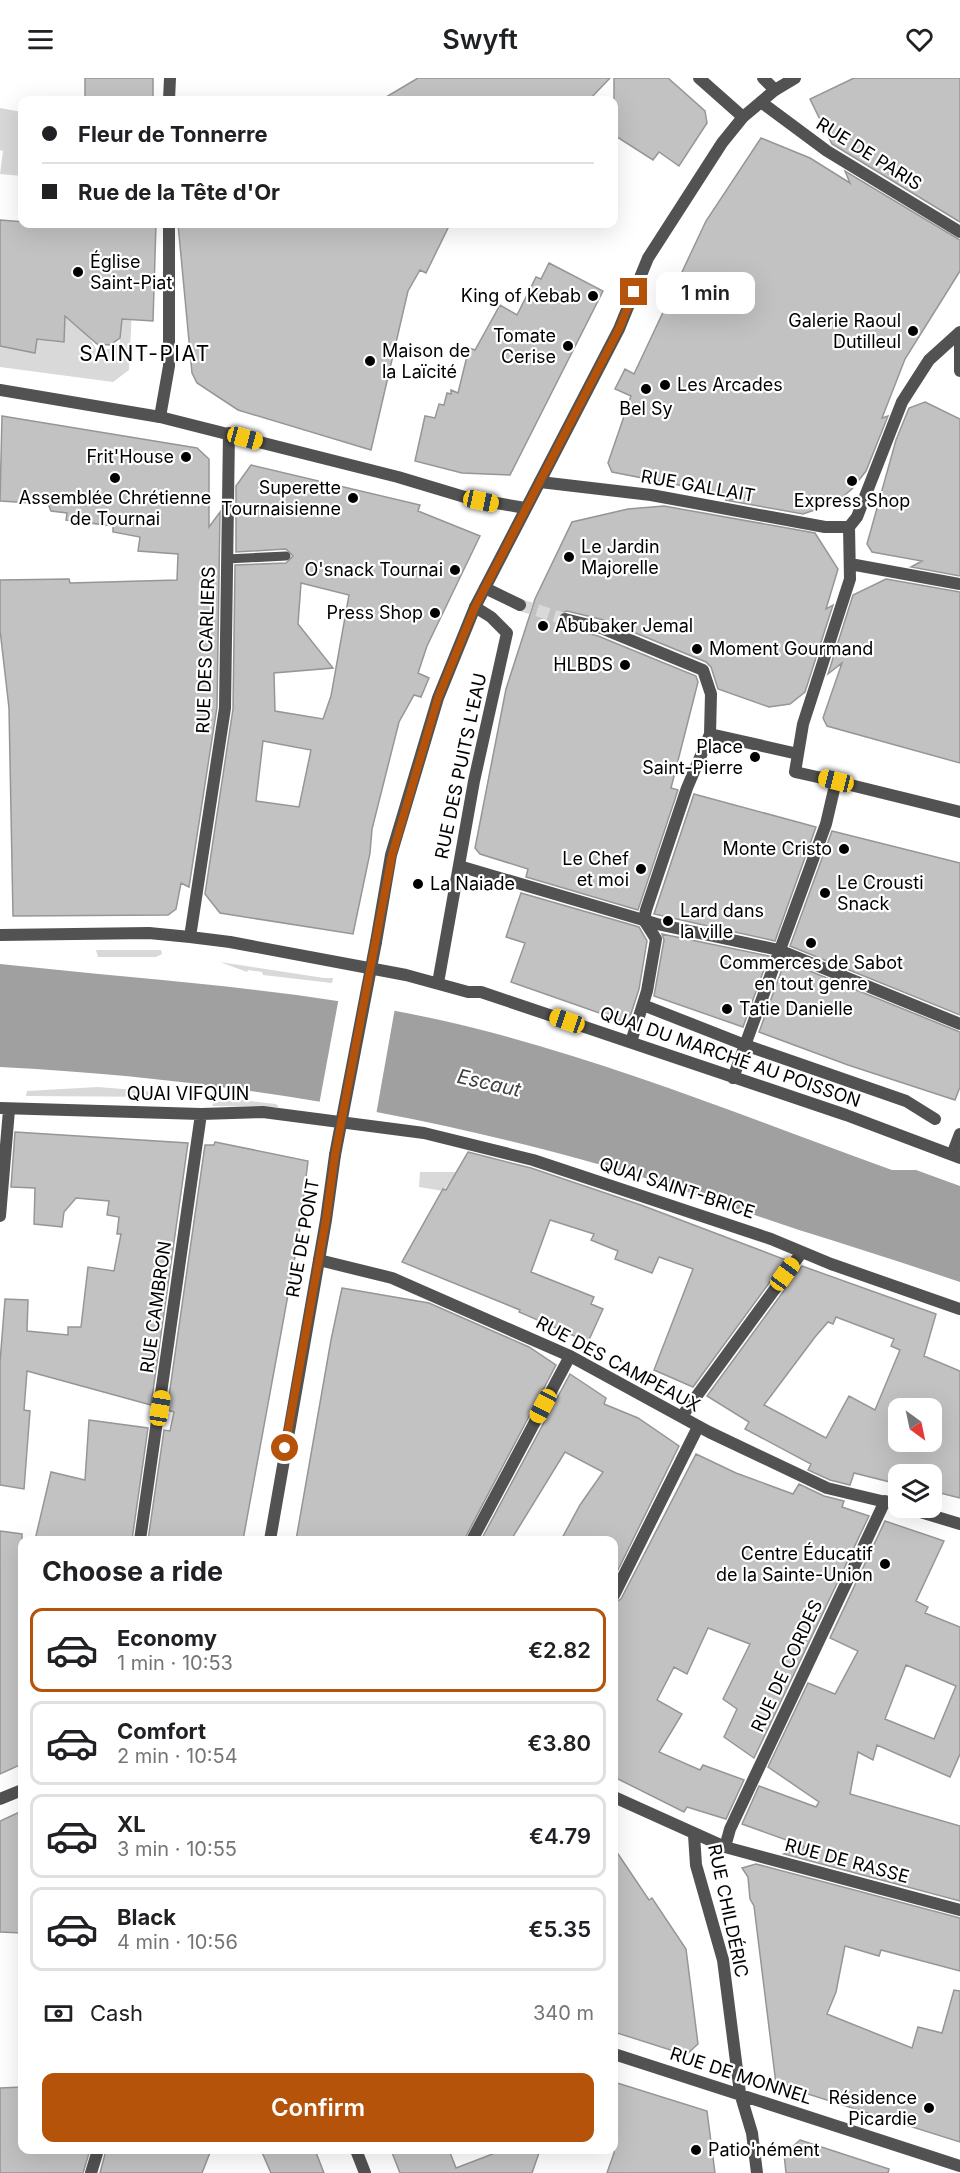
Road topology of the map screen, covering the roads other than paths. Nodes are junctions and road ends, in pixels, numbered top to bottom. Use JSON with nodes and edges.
{"nodes":[{"id":1,"x":170,"y":78,"type":"edge"},
{"id":2,"x":699,"y":78,"type":"edge"},
{"id":3,"x":763,"y":78,"type":"edge"},
{"id":4,"x":795,"y":78,"type":"edge"},
{"id":5,"x":775,"y":90,"type":"junction"},
{"id":6,"x":169,"y":96,"type":"edge"},
{"id":7,"x":761,"y":102,"type":"junction"},
{"id":8,"x":743,"y":117,"type":"junction"},
{"id":9,"x":169,"y":228,"type":"edge"},
{"id":10,"x":960,"y":232,"type":"edge"},
{"id":11,"x":960,"y":332,"type":"edge"},
{"id":12,"x":960,"y":371,"type":"edge"},
{"id":13,"x":0,"y":390,"type":"edge"},
{"id":14,"x":160,"y":417,"type":"junction"},
{"id":15,"x":229,"y":433,"type":"junction"},
{"id":16,"x":540,"y":482,"type":"junction"},
{"id":17,"x":525,"y":508,"type":"junction"},
{"id":18,"x":849,"y":527,"type":"junction"},
{"id":19,"x":286,"y":556,"type":"dead end"},
{"id":20,"x":227,"y":560,"type":"junction"},
{"id":21,"x":850,"y":564,"type":"junction"},
{"id":22,"x":960,"y":584,"type":"edge"},
{"id":23,"x":485,"y":588,"type":"junction"},
{"id":24,"x":520,"y":605,"type":"tunnel mouth"},
{"id":25,"x":475,"y":607,"type":"junction"},
{"id":26,"x":565,"y":619,"type":"tunnel mouth"},
{"id":27,"x":710,"y":734,"type":"junction"},
{"id":28,"x":798,"y":753,"type":"junction"},
{"id":29,"x":836,"y":781,"type":"junction"},
{"id":30,"x":960,"y":812,"type":"edge"},
{"id":31,"x":459,"y":866,"type":"junction"},
{"id":32,"x":644,"y":920,"type":"junction"},
{"id":33,"x":0,"y":935,"type":"edge"},
{"id":34,"x":190,"y":937,"type":"junction"},
{"id":35,"x":376,"y":942,"type":"joint"},
{"id":36,"x":779,"y":950,"type":"junction"},
{"id":37,"x":438,"y":983,"type":"junction"},
{"id":38,"x":643,"y":1005,"type":"junction"},
{"id":39,"x":960,"y":1024,"type":"edge"},
{"id":40,"x":631,"y":1042,"type":"junction"},
{"id":41,"x":745,"y":1045,"type":"junction"},
{"id":42,"x":733,"y":1078,"type":"junction"},
{"id":43,"x":5,"y":1109,"type":"edge"},
{"id":44,"x":201,"y":1114,"type":"junction"},
{"id":45,"x":935,"y":1119,"type":"dead end"},
{"id":46,"x":375,"y":1127,"type":"joint"},
{"id":47,"x":960,"y":1134,"type":"edge"},
{"id":48,"x":956,"y":1156,"type":"edge"},
{"id":49,"x":0,"y":1216,"type":"edge"},
{"id":50,"x":802,"y":1252,"type":"junction"},
{"id":51,"x":319,"y":1260,"type":"junction"},
{"id":52,"x":960,"y":1309,"type":"edge"},
{"id":53,"x":570,"y":1356,"type":"junction"},
{"id":54,"x":682,"y":1416,"type":"junction"},
{"id":55,"x":698,"y":1427,"type":"junction"},
{"id":56,"x":885,"y":1501,"type":"junction"},
{"id":57,"x":888,"y":1502,"type":"edge"},
{"id":58,"x":940,"y":1518,"type":"edge"},
{"id":59,"x":960,"y":1524,"type":"edge"},
{"id":60,"x":141,"y":1536,"type":"edge"},
{"id":61,"x":271,"y":1536,"type":"edge"},
{"id":62,"x":474,"y":1536,"type":"edge"},
{"id":63,"x":618,"y":1587,"type":"edge"},
{"id":64,"x":18,"y":1792,"type":"edge"},
{"id":65,"x":0,"y":1799,"type":"edge"},
{"id":66,"x":618,"y":1799,"type":"edge"},
{"id":67,"x":694,"y":1835,"type":"junction"},
{"id":68,"x":725,"y":1847,"type":"junction"},
{"id":69,"x":960,"y":1910,"type":"edge"},
{"id":70,"x":618,"y":2055,"type":"edge"},
{"id":71,"x":740,"y":2093,"type":"junction"},
{"id":72,"x":97,"y":2154,"type":"edge"},
{"id":73,"x":358,"y":2154,"type":"edge"},
{"id":74,"x":960,"y":2166,"type":"edge"},
{"id":75,"x":91,"y":2173,"type":"edge"},
{"id":76,"x":365,"y":2173,"type":"edge"},
{"id":77,"x":757,"y":2173,"type":"edge"}],
"edges":[{"from":1,"to":6,"type":"street"},
{"from":2,"to":8,"type":"street"},
{"from":3,"to":5,"type":"street"},
{"from":4,"to":5,"type":"street","name":"RUE DES PUITS L'EAU"},
{"from":5,"to":7,"type":"street","name":"RUE DES PUITS L'EAU"},
{"from":7,"to":8,"type":"street","name":"RUE DES PUITS L'EAU"},
{"from":7,"to":10,"type":"street","name":"RUE DE PARIS"},
{"from":8,"to":16,"type":"street","name":"RUE DES PUITS L'EAU"},
{"from":9,"to":14,"type":"street"},
{"from":11,"to":12,"type":"street"},
{"from":11,"to":18,"type":"street"},
{"from":13,"to":14,"type":"street"},
{"from":14,"to":15,"type":"street"},
{"from":15,"to":17,"type":"street"},
{"from":15,"to":20,"type":"street","name":"RUE DES CARLIERS"},
{"from":16,"to":17,"type":"street","name":"RUE DES PUITS L'EAU"},
{"from":16,"to":18,"type":"street","name":"RUE GALLAIT"},
{"from":17,"to":23,"type":"street","name":"RUE DES PUITS L'EAU"},
{"from":18,"to":21,"type":"street"},
{"from":19,"to":20,"type":"lane"},
{"from":20,"to":34,"type":"street","name":"RUE DES CARLIERS"},
{"from":21,"to":22,"type":"street"},
{"from":21,"to":28,"type":"street"},
{"from":23,"to":24,"type":"street"},
{"from":23,"to":25,"type":"street","name":"RUE DES PUITS L'EAU"},
{"from":25,"to":31,"type":"street","name":"RUE DES PUITS L'EAU"},
{"from":25,"to":35,"type":"street","name":"RUE DES PUITS L'EAU"},
{"from":26,"to":27,"type":"street"},
{"from":27,"to":28,"type":"street"},
{"from":27,"to":32,"type":"street"},
{"from":28,"to":29,"type":"street"},
{"from":29,"to":30,"type":"street"},
{"from":29,"to":36,"type":"street"},
{"from":31,"to":32,"type":"street"},
{"from":31,"to":37,"type":"street","name":"RUE DES PUITS L'EAU"},
{"from":32,"to":36,"type":"street"},
{"from":32,"to":38,"type":"street"},
{"from":33,"to":34,"type":"street","name":"QUAI DU MARCHÉ AU POISSON"},
{"from":34,"to":37,"type":"street","name":"QUAI DU MARCHÉ AU POISSON"},
{"from":35,"to":51,"type":"street","name":"RUE DE PONT","bridge":true},
{"from":36,"to":39,"type":"street"},
{"from":36,"to":41,"type":"street"},
{"from":37,"to":40,"type":"street","name":"QUAI DU MARCHÉ AU POISSON"},
{"from":38,"to":40,"type":"street"},
{"from":38,"to":41,"type":"street","name":"QUAI DU MARCHÉ AU POISSON"},
{"from":40,"to":42,"type":"street","name":"QUAI DU MARCHÉ AU POISSON"},
{"from":41,"to":42,"type":"street"},
{"from":41,"to":45,"type":"street","name":"QUAI DU MARCHÉ AU POISSON"},
{"from":42,"to":48,"type":"street","name":"QUAI DU MARCHÉ AU POISSON"},
{"from":43,"to":44,"type":"street","name":"QUAI VIFQUIN"},
{"from":43,"to":49,"type":"street"},
{"from":44,"to":46,"type":"street","name":"QUAI VIFQUIN"},
{"from":44,"to":60,"type":"street","name":"RUE CAMBRON"},
{"from":46,"to":50,"type":"street","name":"QUAI SAINT-BRICE"},
{"from":47,"to":48,"type":"street"},
{"from":50,"to":52,"type":"street","name":"QUAI SAINT-BRICE"},
{"from":50,"to":54,"type":"street"},
{"from":51,"to":53,"type":"street","name":"RUE DES CAMPEAUX"},
{"from":51,"to":61,"type":"street","name":"RUE DE PONT"},
{"from":53,"to":54,"type":"street","name":"RUE DES CAMPEAUX"},
{"from":53,"to":62,"type":"street"},
{"from":54,"to":55,"type":"street","name":"RUE DES CAMPEAUX"},
{"from":55,"to":56,"type":"street","name":"RUE DES CAMPEAUX"},
{"from":55,"to":63,"type":"street"},
{"from":56,"to":57,"type":"street","name":"RUE DES CAMPEAUX"},
{"from":56,"to":68,"type":"street","name":"RUE DE CORDES"},
{"from":58,"to":59,"type":"street"},
{"from":64,"to":65,"type":"street"},
{"from":66,"to":67,"type":"street","name":"RUE DE RASSE"},
{"from":67,"to":68,"type":"street","name":"RUE DE RASSE"},
{"from":67,"to":71,"type":"street","name":"RUE CHILDÉRIC"},
{"from":68,"to":69,"type":"street","name":"RUE DE RASSE"},
{"from":70,"to":71,"type":"street","name":"RUE DE MONNEL"},
{"from":71,"to":74,"type":"street","name":"RUE DE MONNEL"},
{"from":71,"to":77,"type":"street","name":"RUE CHILDÉRIC"},
{"from":72,"to":75,"type":"street"},
{"from":73,"to":76,"type":"street"}]}
